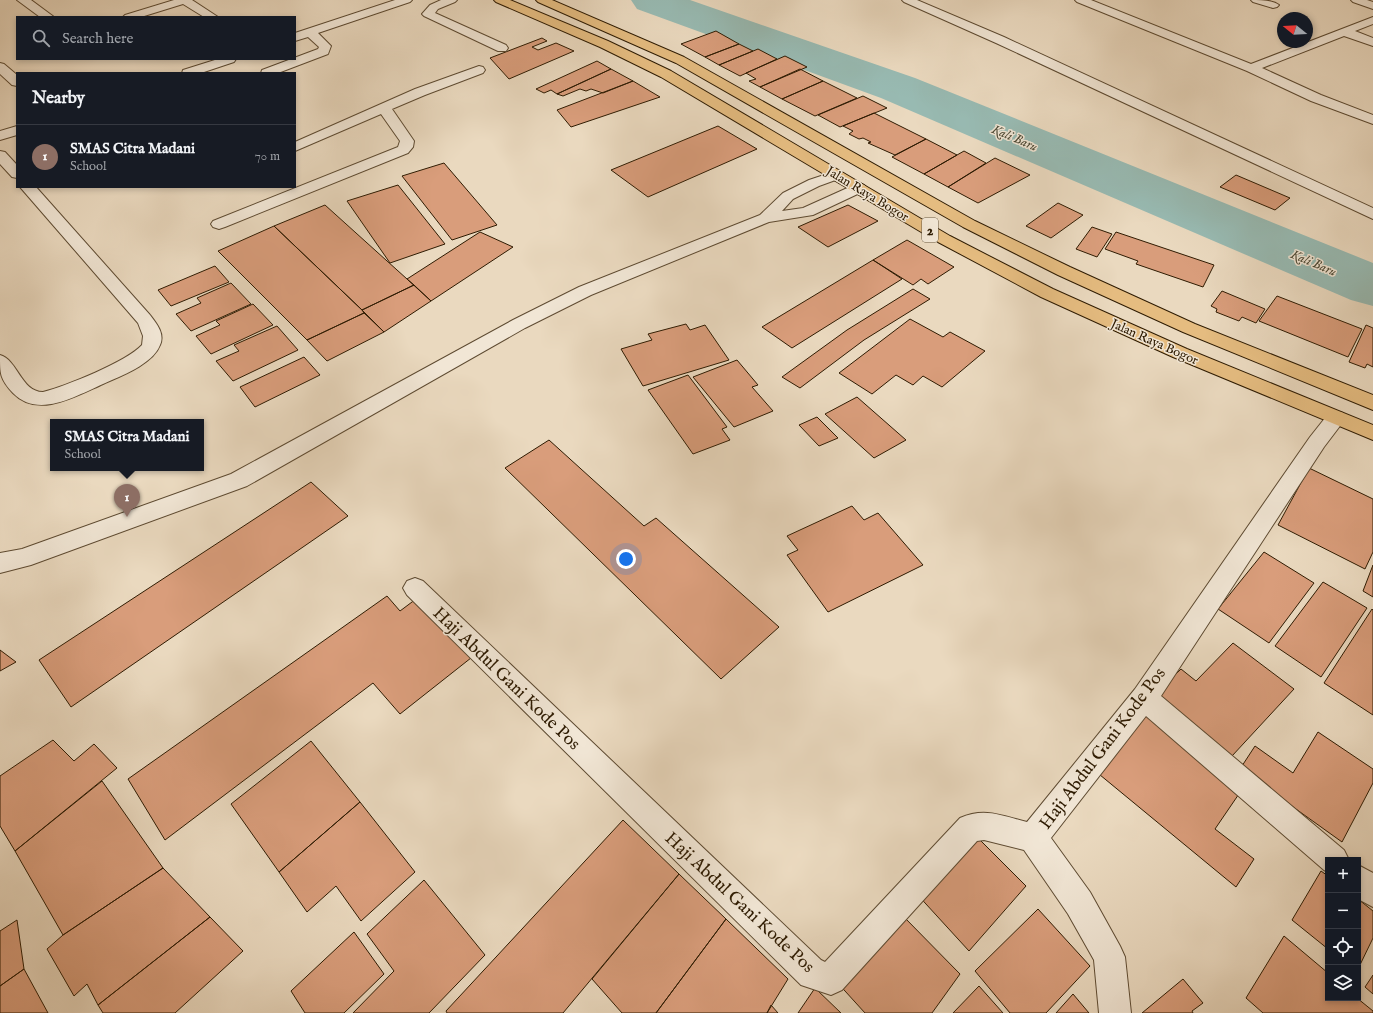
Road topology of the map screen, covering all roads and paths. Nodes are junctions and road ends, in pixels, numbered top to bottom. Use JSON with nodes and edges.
{"nodes":[{"id":1,"x":23,"y":0,"type":"edge"},
{"id":2,"x":185,"y":0,"type":"edge"},
{"id":3,"x":406,"y":0,"type":"edge"},
{"id":4,"x":451,"y":0,"type":"edge"},
{"id":5,"x":500,"y":0,"type":"edge"},
{"id":6,"x":542,"y":0,"type":"edge"},
{"id":7,"x":908,"y":0,"type":"edge"},
{"id":8,"x":1081,"y":0,"type":"edge"},
{"id":9,"x":1257,"y":0,"type":"edge"},
{"id":10,"x":1357,"y":0,"type":"edge"},
{"id":11,"x":1273,"y":5,"type":"dead end"},
{"id":12,"x":1373,"y":6,"type":"edge"},
{"id":13,"x":47,"y":16,"type":"edge"},
{"id":14,"x":132,"y":16,"type":"edge"},
{"id":15,"x":210,"y":16,"type":"edge"},
{"id":16,"x":1373,"y":20,"type":"edge"},
{"id":17,"x":310,"y":32,"type":"junction"},
{"id":18,"x":1345,"y":32,"type":"junction"},
{"id":19,"x":296,"y":37,"type":"edge"},
{"id":20,"x":1373,"y":42,"type":"edge"},
{"id":21,"x":502,"y":48,"type":"dead end"},
{"id":22,"x":227,"y":60,"type":"edge"},
{"id":23,"x":0,"y":67,"type":"edge"},
{"id":24,"x":1251,"y":68,"type":"junction"},
{"id":25,"x":479,"y":70,"type":"dead end"},
{"id":26,"x":191,"y":72,"type":"edge"},
{"id":27,"x":270,"y":72,"type":"edge"},
{"id":28,"x":16,"y":81,"type":"edge"},
{"id":29,"x":384,"y":108,"type":"junction"},
{"id":30,"x":1373,"y":120,"type":"edge"},
{"id":31,"x":16,"y":130,"type":"edge"},
{"id":32,"x":0,"y":136,"type":"edge"},
{"id":33,"x":296,"y":147,"type":"edge"},
{"id":34,"x":0,"y":155,"type":"edge"},
{"id":35,"x":861,"y":164,"type":"junction"},
{"id":36,"x":16,"y":173,"type":"edge"},
{"id":37,"x":836,"y":175,"type":"junction"},
{"id":38,"x":884,"y":177,"type":"junction"},
{"id":39,"x":29,"y":188,"type":"edge"},
{"id":40,"x":859,"y":188,"type":"junction"},
{"id":41,"x":1373,"y":214,"type":"edge"},
{"id":42,"x":766,"y":218,"type":"junction"},
{"id":43,"x":219,"y":224,"type":"dead end"},
{"id":44,"x":0,"y":361,"type":"edge"},
{"id":45,"x":1373,"y":403,"type":"edge"},
{"id":46,"x":1336,"y":418,"type":"junction"},
{"id":47,"x":1373,"y":433,"type":"edge"},
{"id":48,"x":0,"y":563,"type":"edge"},
{"id":49,"x":415,"y":588,"type":"dead end"},
{"id":50,"x":1144,"y":698,"type":"junction"},
{"id":51,"x":1033,"y":838,"type":"junction"},
{"id":52,"x":1330,"y":857,"type":"edge"},
{"id":53,"x":1361,"y":882,"type":"edge"},
{"id":54,"x":1373,"y":892,"type":"edge"},
{"id":55,"x":1115,"y":1013,"type":"edge"}],
"edges":[{"from":1,"to":13,"type":"street"},
{"from":2,"to":14,"type":"street"},
{"from":2,"to":15,"type":"street"},
{"from":3,"to":17,"type":"street"},
{"from":4,"to":21,"type":"street"},
{"from":5,"to":37,"type":"highway","name":"Jalan Raya Bogor","number":"2"},
{"from":6,"to":35,"type":"highway","name":"Jalan Raya Bogor","number":"2"},
{"from":7,"to":41,"type":"street"},
{"from":8,"to":24,"type":"street"},
{"from":9,"to":11,"type":"street"},
{"from":10,"to":12,"type":"street"},
{"from":16,"to":18,"type":"street"},
{"from":17,"to":19,"type":"street"},
{"from":17,"to":27,"type":"street"},
{"from":18,"to":20,"type":"street"},
{"from":18,"to":24,"type":"street"},
{"from":22,"to":26,"type":"street"},
{"from":23,"to":28,"type":"street"},
{"from":24,"to":30,"type":"street"},
{"from":25,"to":29,"type":"street"},
{"from":29,"to":33,"type":"street"},
{"from":29,"to":43,"type":"street"},
{"from":31,"to":32,"type":"street"},
{"from":34,"to":36,"type":"street"},
{"from":35,"to":37,"type":"highway"},
{"from":35,"to":38,"type":"highway","name":"Jalan Raya Bogor","number":"2"},
{"from":37,"to":40,"type":"highway","name":"Jalan Raya Bogor","number":"2"},
{"from":37,"to":42,"type":"street"},
{"from":38,"to":40,"type":"highway"},
{"from":38,"to":45,"type":"highway","name":"Jalan Raya Bogor","number":"2"},
{"from":39,"to":44,"type":"street"},
{"from":40,"to":42,"type":"street"},
{"from":40,"to":46,"type":"highway","name":"Jalan Raya Bogor","number":"2"},
{"from":42,"to":48,"type":"street"},
{"from":46,"to":47,"type":"highway","name":"Jalan Raya Bogor","number":"2"},
{"from":46,"to":50,"type":"street","name":"Haji Abdul Gani Kode Pos"},
{"from":49,"to":51,"type":"street","name":"Haji Abdul Gani Kode Pos"},
{"from":50,"to":51,"type":"street","name":"Haji Abdul Gani Kode Pos"},
{"from":50,"to":52,"type":"street"},
{"from":51,"to":55,"type":"street"},
{"from":53,"to":54,"type":"street"}]}
